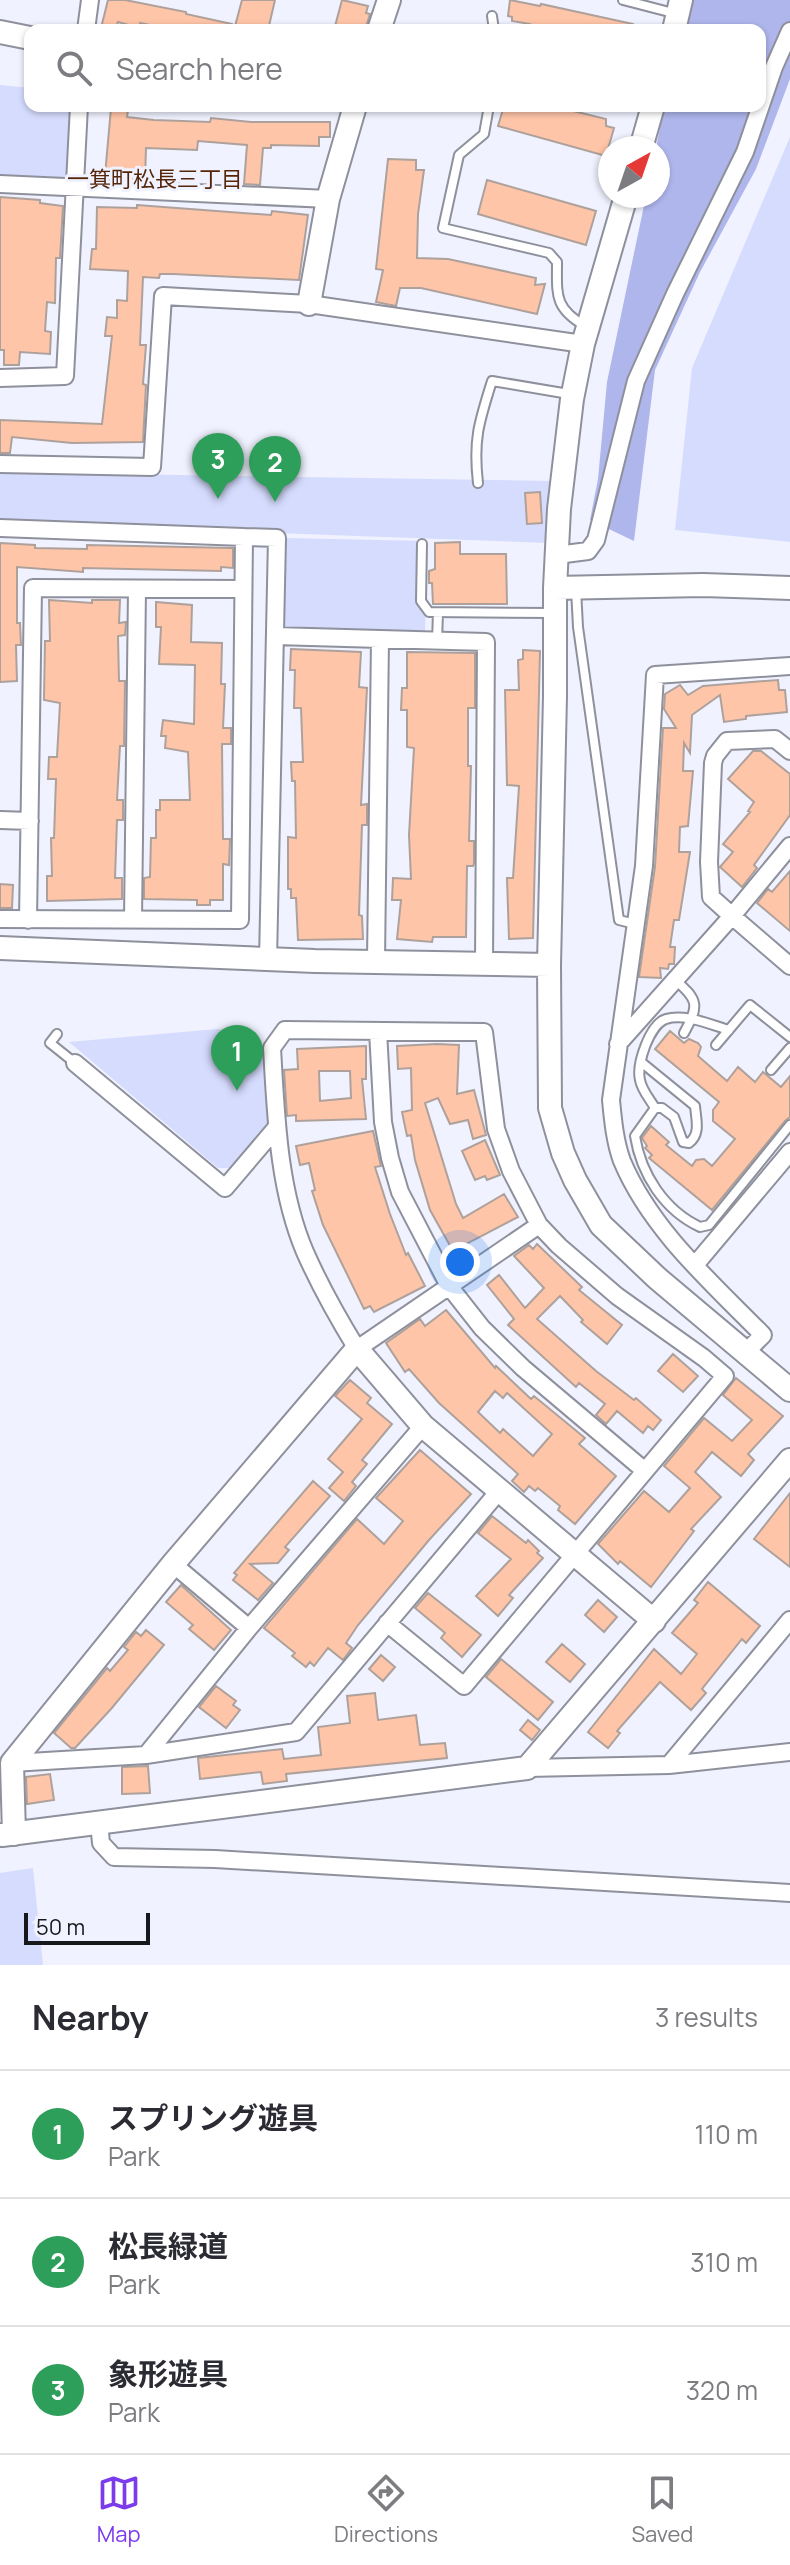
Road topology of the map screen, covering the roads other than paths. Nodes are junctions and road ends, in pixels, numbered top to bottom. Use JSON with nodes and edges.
{"nodes":[{"id":1,"x":90,"y":0,"type":"edge"},
{"id":2,"x":389,"y":0,"type":"edge"},
{"id":3,"x":623,"y":0,"type":"edge"},
{"id":4,"x":678,"y":15,"type":"edge"},
{"id":5,"x":492,"y":16,"type":"dead end"},
{"id":6,"x":87,"y":24,"type":"edge"},
{"id":7,"x":381,"y":24,"type":"edge"},
{"id":8,"x":493,"y":24,"type":"edge"},
{"id":9,"x":790,"y":31,"type":"edge"},
{"id":10,"x":0,"y":32,"type":"edge"},
{"id":11,"x":24,"y":37,"type":"edge"},
{"id":12,"x":766,"y":90,"type":"edge"},
{"id":13,"x":79,"y":112,"type":"edge"},
{"id":14,"x":352,"y":112,"type":"edge"},
{"id":15,"x":488,"y":112,"type":"edge"},
{"id":16,"x":651,"y":112,"type":"edge"},
{"id":17,"x":759,"y":112,"type":"edge"},
{"id":18,"x":644,"y":136,"type":"edge"},
{"id":19,"x":0,"y":184,"type":"edge"},
{"id":20,"x":74,"y":188,"type":"junction"},
{"id":21,"x":328,"y":199,"type":"junction"},
{"id":22,"x":622,"y":208,"type":"edge"},
{"id":23,"x":309,"y":304,"type":"junction"},
{"id":24,"x":585,"y":336,"type":"junction"},
{"id":25,"x":0,"y":378,"type":"edge"},
{"id":26,"x":573,"y":394,"type":"junction"},
{"id":27,"x":0,"y":464,"type":"edge"},
{"id":28,"x":478,"y":483,"type":"dead end"},
{"id":29,"x":0,"y":528,"type":"edge"},
{"id":30,"x":244,"y":537,"type":"junction"},
{"id":31,"x":422,"y":544,"type":"dead end"},
{"id":32,"x":557,"y":555,"type":"junction"},
{"id":33,"x":565,"y":588,"type":"junction"},
{"id":34,"x":790,"y":588,"type":"edge"},
{"id":35,"x":137,"y":589,"type":"junction"},
{"id":36,"x":243,"y":589,"type":"junction"},
{"id":37,"x":438,"y":613,"type":"junction"},
{"id":38,"x":555,"y":613,"type":"junction"},
{"id":39,"x":275,"y":636,"type":"junction"},
{"id":40,"x":380,"y":639,"type":"junction"},
{"id":41,"x":437,"y":641,"type":"junction"},
{"id":42,"x":790,"y":666,"type":"edge"},
{"id":43,"x":790,"y":751,"type":"edge"},
{"id":44,"x":0,"y":820,"type":"edge"},
{"id":45,"x":30,"y":821,"type":"junction"},
{"id":46,"x":790,"y":846,"type":"edge"},
{"id":47,"x":732,"y":916,"type":"junction"},
{"id":48,"x":0,"y":919,"type":"edge"},
{"id":49,"x":133,"y":919,"type":"junction"},
{"id":50,"x":28,"y":920,"type":"junction"},
{"id":51,"x":635,"y":924,"type":"junction"},
{"id":52,"x":0,"y":948,"type":"edge"},
{"id":53,"x":268,"y":960,"type":"junction"},
{"id":54,"x":376,"y":961,"type":"junction"},
{"id":55,"x":484,"y":963,"type":"junction"},
{"id":56,"x":549,"y":965,"type":"junction"},
{"id":57,"x":790,"y":966,"type":"edge"},
{"id":58,"x":675,"y":980,"type":"junction"},
{"id":59,"x":691,"y":1020,"type":"junction"},
{"id":60,"x":729,"y":1030,"type":"junction"},
{"id":61,"x":378,"y":1031,"type":"junction"},
{"id":62,"x":684,"y":1033,"type":"dead end"},
{"id":63,"x":57,"y":1034,"type":"dead end"},
{"id":64,"x":790,"y":1037,"type":"edge"},
{"id":65,"x":617,"y":1045,"type":"junction"},
{"id":66,"x":716,"y":1045,"type":"dead end"},
{"id":67,"x":790,"y":1048,"type":"edge"},
{"id":68,"x":641,"y":1062,"type":"junction"},
{"id":69,"x":75,"y":1063,"type":"joint"},
{"id":70,"x":771,"y":1070,"type":"dead end"},
{"id":71,"x":655,"y":1108,"type":"junction"},
{"id":72,"x":790,"y":1125,"type":"edge"},
{"id":73,"x":276,"y":1128,"type":"junction"},
{"id":74,"x":790,"y":1152,"type":"edge"},
{"id":75,"x":539,"y":1225,"type":"junction"},
{"id":76,"x":695,"y":1265,"type":"junction"},
{"id":77,"x":449,"y":1286,"type":"junction"},
{"id":78,"x":357,"y":1349,"type":"junction"},
{"id":79,"x":746,"y":1352,"type":"junction"},
{"id":80,"x":790,"y":1390,"type":"edge"},
{"id":81,"x":423,"y":1426,"type":"junction"},
{"id":82,"x":790,"y":1460,"type":"edge"},
{"id":83,"x":645,"y":1471,"type":"junction"},
{"id":84,"x":499,"y":1491,"type":"junction"},
{"id":85,"x":574,"y":1555,"type":"junction"},
{"id":86,"x":173,"y":1564,"type":"junction"},
{"id":87,"x":790,"y":1620,"type":"edge"},
{"id":88,"x":654,"y":1621,"type":"junction"},
{"id":89,"x":387,"y":1623,"type":"junction"},
{"id":90,"x":249,"y":1628,"type":"junction"},
{"id":91,"x":790,"y":1752,"type":"edge"},
{"id":92,"x":146,"y":1755,"type":"junction"},
{"id":93,"x":12,"y":1763,"type":"junction"},
{"id":94,"x":669,"y":1765,"type":"junction"},
{"id":95,"x":527,"y":1768,"type":"junction"},
{"id":96,"x":99,"y":1822,"type":"junction"},
{"id":97,"x":7,"y":1834,"type":"edge"},
{"id":98,"x":790,"y":1893,"type":"edge"}],
"edges":[{"from":1,"to":6,"type":"street"},
{"from":2,"to":7,"type":"street"},
{"from":3,"to":4,"type":"lane"},
{"from":5,"to":8,"type":"lane"},
{"from":9,"to":12,"type":"street"},
{"from":10,"to":11,"type":"street"},
{"from":13,"to":20,"type":"street"},
{"from":14,"to":21,"type":"street"},
{"from":15,"to":24,"type":"lane"},
{"from":16,"to":18,"type":"street"},
{"from":17,"to":32,"type":"street"},
{"from":19,"to":20,"type":"street"},
{"from":20,"to":21,"type":"street"},
{"from":20,"to":25,"type":"street"},
{"from":21,"to":23,"type":"street"},
{"from":22,"to":24,"type":"street"},
{"from":23,"to":24,"type":"street"},
{"from":23,"to":27,"type":"street"},
{"from":24,"to":26,"type":"street"},
{"from":26,"to":28,"type":"lane"},
{"from":26,"to":32,"type":"street"},
{"from":29,"to":30,"type":"street"},
{"from":30,"to":36,"type":"street"},
{"from":30,"to":39,"type":"street"},
{"from":31,"to":37,"type":"lane"},
{"from":32,"to":33,"type":"street"},
{"from":33,"to":34,"type":"street"},
{"from":33,"to":38,"type":"street"},
{"from":33,"to":51,"type":"lane"},
{"from":35,"to":36,"type":"street"},
{"from":35,"to":45,"type":"street"},
{"from":35,"to":49,"type":"street"},
{"from":36,"to":49,"type":"street"},
{"from":37,"to":38,"type":"lane"},
{"from":37,"to":41,"type":"lane"},
{"from":38,"to":56,"type":"street"},
{"from":39,"to":40,"type":"street"},
{"from":39,"to":53,"type":"street"},
{"from":40,"to":41,"type":"street"},
{"from":40,"to":54,"type":"street"},
{"from":41,"to":55,"type":"street"},
{"from":42,"to":51,"type":"street"},
{"from":43,"to":47,"type":"street"},
{"from":44,"to":45,"type":"street"},
{"from":45,"to":50,"type":"street"},
{"from":46,"to":47,"type":"street"},
{"from":47,"to":57,"type":"street"},
{"from":47,"to":58,"type":"street"},
{"from":48,"to":50,"type":"street"},
{"from":49,"to":50,"type":"street"},
{"from":51,"to":65,"type":"street"},
{"from":52,"to":53,"type":"street"},
{"from":53,"to":54,"type":"street"},
{"from":54,"to":55,"type":"street"},
{"from":55,"to":56,"type":"street"},
{"from":56,"to":79,"type":"street"},
{"from":58,"to":59,"type":"lane"},
{"from":58,"to":65,"type":"street"},
{"from":59,"to":60,"type":"lane"},
{"from":59,"to":62,"type":"lane"},
{"from":59,"to":68,"type":"lane"},
{"from":60,"to":64,"type":"lane"},
{"from":60,"to":66,"type":"lane"},
{"from":61,"to":73,"type":"street"},
{"from":61,"to":75,"type":"street"},
{"from":61,"to":77,"type":"street"},
{"from":63,"to":69,"type":"lane"},
{"from":65,"to":76,"type":"street"},
{"from":67,"to":70,"type":"lane"},
{"from":68,"to":71,"type":"lane"},
{"from":68,"to":71,"type":"lane"},
{"from":69,"to":73,"type":"street"},
{"from":71,"to":72,"type":"lane"},
{"from":73,"to":78,"type":"street"},
{"from":74,"to":76,"type":"street"},
{"from":75,"to":77,"type":"street"},
{"from":75,"to":83,"type":"street"},
{"from":76,"to":79,"type":"street"},
{"from":77,"to":78,"type":"street"},
{"from":77,"to":83,"type":"street"},
{"from":78,"to":81,"type":"street"},
{"from":78,"to":86,"type":"street"},
{"from":79,"to":80,"type":"street"},
{"from":81,"to":84,"type":"street"},
{"from":81,"to":90,"type":"street"},
{"from":82,"to":88,"type":"street"},
{"from":83,"to":85,"type":"street"},
{"from":84,"to":85,"type":"street"},
{"from":84,"to":89,"type":"street"},
{"from":85,"to":88,"type":"street"},
{"from":85,"to":89,"type":"street"},
{"from":86,"to":90,"type":"street"},
{"from":86,"to":93,"type":"street"},
{"from":87,"to":94,"type":"street"},
{"from":88,"to":95,"type":"street"},
{"from":89,"to":92,"type":"street"},
{"from":90,"to":92,"type":"street"},
{"from":91,"to":94,"type":"street"},
{"from":92,"to":93,"type":"street"},
{"from":93,"to":97,"type":"street"},
{"from":94,"to":95,"type":"street"},
{"from":95,"to":96,"type":"street"},
{"from":96,"to":97,"type":"street"},
{"from":96,"to":98,"type":"street"}]}
